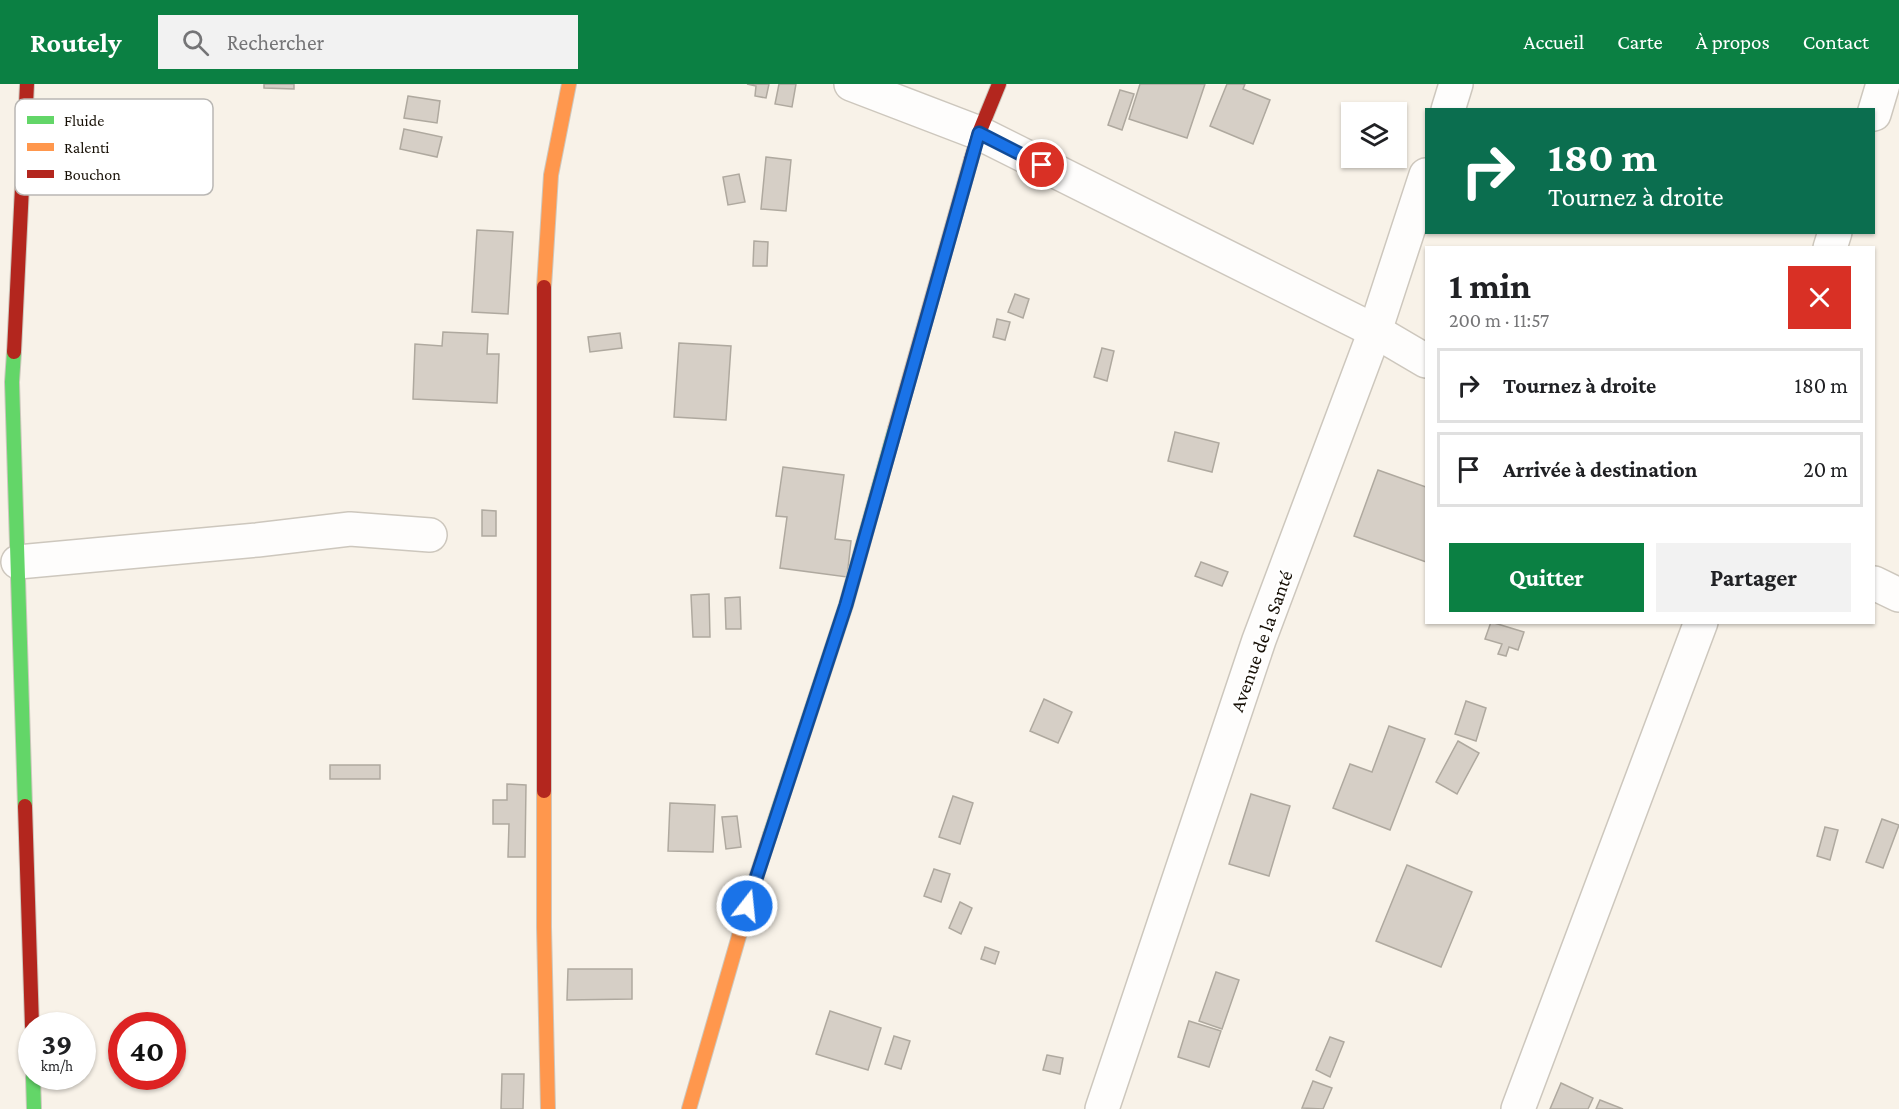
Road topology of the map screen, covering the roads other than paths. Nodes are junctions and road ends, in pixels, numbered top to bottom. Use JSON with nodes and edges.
{"nodes":[{"id":1,"x":27,"y":84,"type":"edge"},
{"id":2,"x":569,"y":84,"type":"edge"},
{"id":3,"x":851,"y":84,"type":"edge"},
{"id":4,"x":999,"y":84,"type":"edge"},
{"id":5,"x":1456,"y":84,"type":"edge"},
{"id":6,"x":1884,"y":84,"type":"edge"},
{"id":7,"x":26,"y":99,"type":"edge"},
{"id":8,"x":1449,"y":108,"type":"edge"},
{"id":9,"x":1875,"y":111,"type":"edge"},
{"id":10,"x":979,"y":133,"type":"junction"},
{"id":11,"x":1425,"y":178,"type":"edge"},
{"id":12,"x":19,"y":195,"type":"edge"},
{"id":13,"x":1375,"y":331,"type":"junction"},
{"id":14,"x":1425,"y":360,"type":"edge"},
{"id":15,"x":6,"y":382,"type":"edge"},
{"id":16,"x":430,"y":535,"type":"dead end"},
{"id":17,"x":18,"y":562,"type":"junction"},
{"id":18,"x":1875,"y":583,"type":"edge"},
{"id":19,"x":1899,"y":595,"type":"edge"},
{"id":20,"x":1700,"y":624,"type":"edge"},
{"id":21,"x":32,"y":1012,"type":"edge"},
{"id":22,"x":33,"y":1090,"type":"edge"},
{"id":23,"x":34,"y":1109,"type":"edge"},
{"id":24,"x":548,"y":1109,"type":"edge"},
{"id":25,"x":689,"y":1109,"type":"edge"},
{"id":26,"x":1102,"y":1109,"type":"edge"},
{"id":27,"x":1518,"y":1109,"type":"edge"}],
"edges":[{"from":1,"to":7,"type":"street"},
{"from":2,"to":24,"type":"street"},
{"from":3,"to":10,"type":"street"},
{"from":4,"to":10,"type":"street"},
{"from":5,"to":8,"type":"street"},
{"from":6,"to":9,"type":"street"},
{"from":10,"to":13,"type":"street"},
{"from":10,"to":25,"type":"street"},
{"from":11,"to":13,"type":"street","name":"Avenue de la Santé"},
{"from":12,"to":15,"type":"street"},
{"from":13,"to":14,"type":"street"},
{"from":13,"to":26,"type":"street","name":"Avenue de la Santé"},
{"from":15,"to":17,"type":"street"},
{"from":16,"to":17,"type":"street"},
{"from":17,"to":21,"type":"street"},
{"from":18,"to":19,"type":"street"},
{"from":20,"to":27,"type":"street"},
{"from":22,"to":23,"type":"street"}]}
